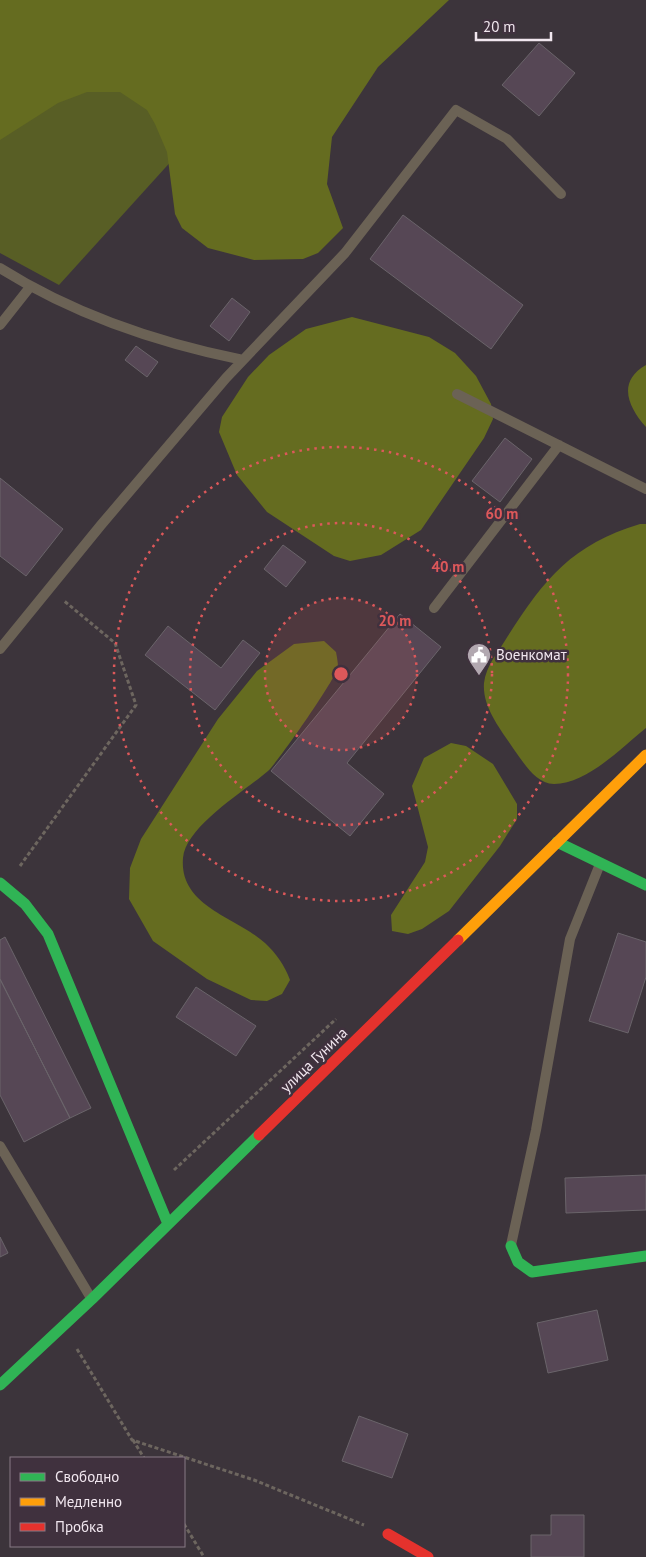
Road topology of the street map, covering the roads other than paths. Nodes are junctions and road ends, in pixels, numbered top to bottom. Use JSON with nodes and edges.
{"nodes":[{"id":1,"x":561,"y":194,"type":"dead end"},
{"id":2,"x":0,"y":268,"type":"edge"},
{"id":3,"x":30,"y":287,"type":"junction"},
{"id":4,"x":0,"y":325,"type":"edge"},
{"id":5,"x":243,"y":360,"type":"junction"},
{"id":6,"x":457,"y":394,"type":"dead end"},
{"id":7,"x":559,"y":445,"type":"junction"},
{"id":8,"x":646,"y":489,"type":"edge"},
{"id":9,"x":434,"y":608,"type":"dead end"},
{"id":10,"x":0,"y":649,"type":"edge"},
{"id":11,"x":646,"y":755,"type":"edge"},
{"id":12,"x":557,"y":842,"type":"junction"},
{"id":13,"x":601,"y":863,"type":"junction"},
{"id":14,"x":3,"y":885,"type":"edge"},
{"id":15,"x":646,"y":885,"type":"edge"},
{"id":16,"x":0,"y":1146,"type":"edge"},
{"id":17,"x":168,"y":1224,"type":"junction"},
{"id":18,"x":511,"y":1246,"type":"joint"},
{"id":19,"x":646,"y":1256,"type":"edge"},
{"id":20,"x":92,"y":1299,"type":"junction"},
{"id":21,"x":0,"y":1385,"type":"edge"},
{"id":22,"x":388,"y":1534,"type":"road end"},
{"id":23,"x":428,"y":1557,"type":"edge"}],
"edges":[{"from":1,"to":5,"type":"lane"},
{"from":2,"to":3,"type":"lane"},
{"from":3,"to":4,"type":"lane"},
{"from":3,"to":5,"type":"lane"},
{"from":5,"to":10,"type":"lane"},
{"from":6,"to":7,"type":"lane"},
{"from":7,"to":8,"type":"lane"},
{"from":7,"to":9,"type":"lane"},
{"from":11,"to":12,"type":"main road","name":"улица Гунина"},
{"from":12,"to":13,"type":"main road"},
{"from":12,"to":17,"type":"main road","name":"улица Гунина"},
{"from":13,"to":15,"type":"main road"},
{"from":13,"to":18,"type":"lane"},
{"from":14,"to":17,"type":"main road"},
{"from":16,"to":20,"type":"lane"},
{"from":17,"to":20,"type":"main road","name":"улица Гунина"},
{"from":18,"to":19,"type":"main road"},
{"from":20,"to":21,"type":"main road","name":"улица Гунина"},
{"from":22,"to":23,"type":"main road"}]}
